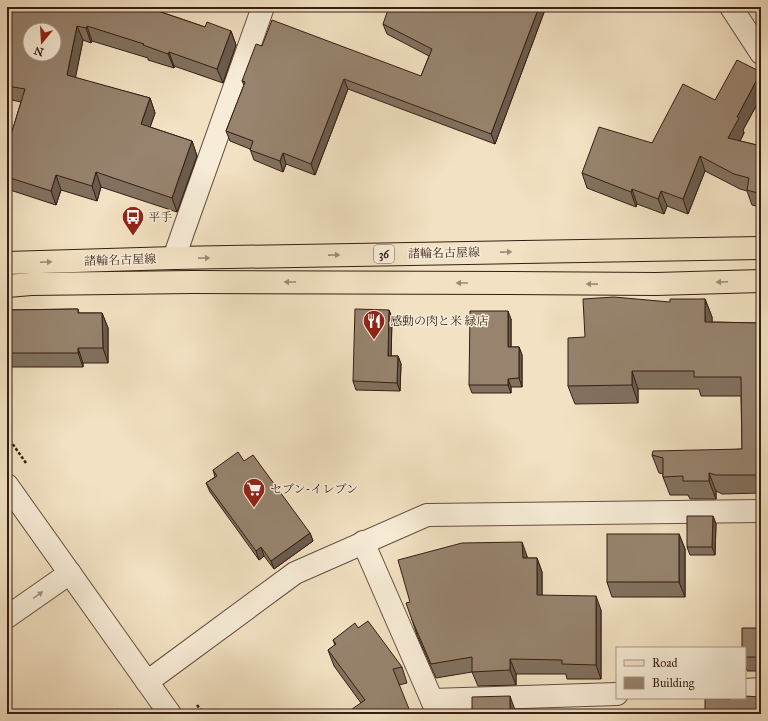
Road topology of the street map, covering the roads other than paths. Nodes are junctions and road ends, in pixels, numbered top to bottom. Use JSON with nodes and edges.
{"nodes":[{"id":1,"x":263,"y":7,"type":"edge"},
{"id":2,"x":731,"y":7,"type":"edge"},
{"id":3,"x":761,"y":53,"type":"edge"},
{"id":4,"x":761,"y":248,"type":"edge"},
{"id":5,"x":174,"y":258,"type":"junction"},
{"id":6,"x":7,"y":263,"type":"edge"},
{"id":7,"x":761,"y":281,"type":"edge"},
{"id":8,"x":7,"y":286,"type":"edge"},
{"id":9,"x":7,"y":485,"type":"edge"},
{"id":10,"x":761,"y":511,"type":"edge"},
{"id":11,"x":363,"y":542,"type":"junction"},
{"id":12,"x":70,"y":573,"type":"junction"},
{"id":13,"x":7,"y":617,"type":"edge"},
{"id":14,"x":147,"y":682,"type":"junction"},
{"id":15,"x":761,"y":689,"type":"edge"},
{"id":16,"x":746,"y":690,"type":"edge"},
{"id":17,"x":616,"y":694,"type":"edge"},
{"id":18,"x":435,"y":707,"type":"edge"},
{"id":19,"x":170,"y":714,"type":"edge"}],
"edges":[{"from":1,"to":5,"type":"street"},
{"from":2,"to":3,"type":"street"},
{"from":5,"to":4,"type":"main road","name":"諸輪名古屋線","number":"36","one_way":true},
{"from":6,"to":5,"type":"main road","name":"諸輪名古屋線","number":"36","one_way":true},
{"from":7,"to":8,"type":"main road","name":"諸輪名古屋線","one_way":true},
{"from":9,"to":12,"type":"street"},
{"from":10,"to":11,"type":"street"},
{"from":11,"to":14,"type":"street"},
{"from":11,"to":18,"type":"street"},
{"from":13,"to":12,"type":"street","one_way":true},
{"from":12,"to":14,"type":"street"},
{"from":14,"to":19,"type":"street"},
{"from":15,"to":16,"type":"street"},
{"from":17,"to":18,"type":"street"}]}
